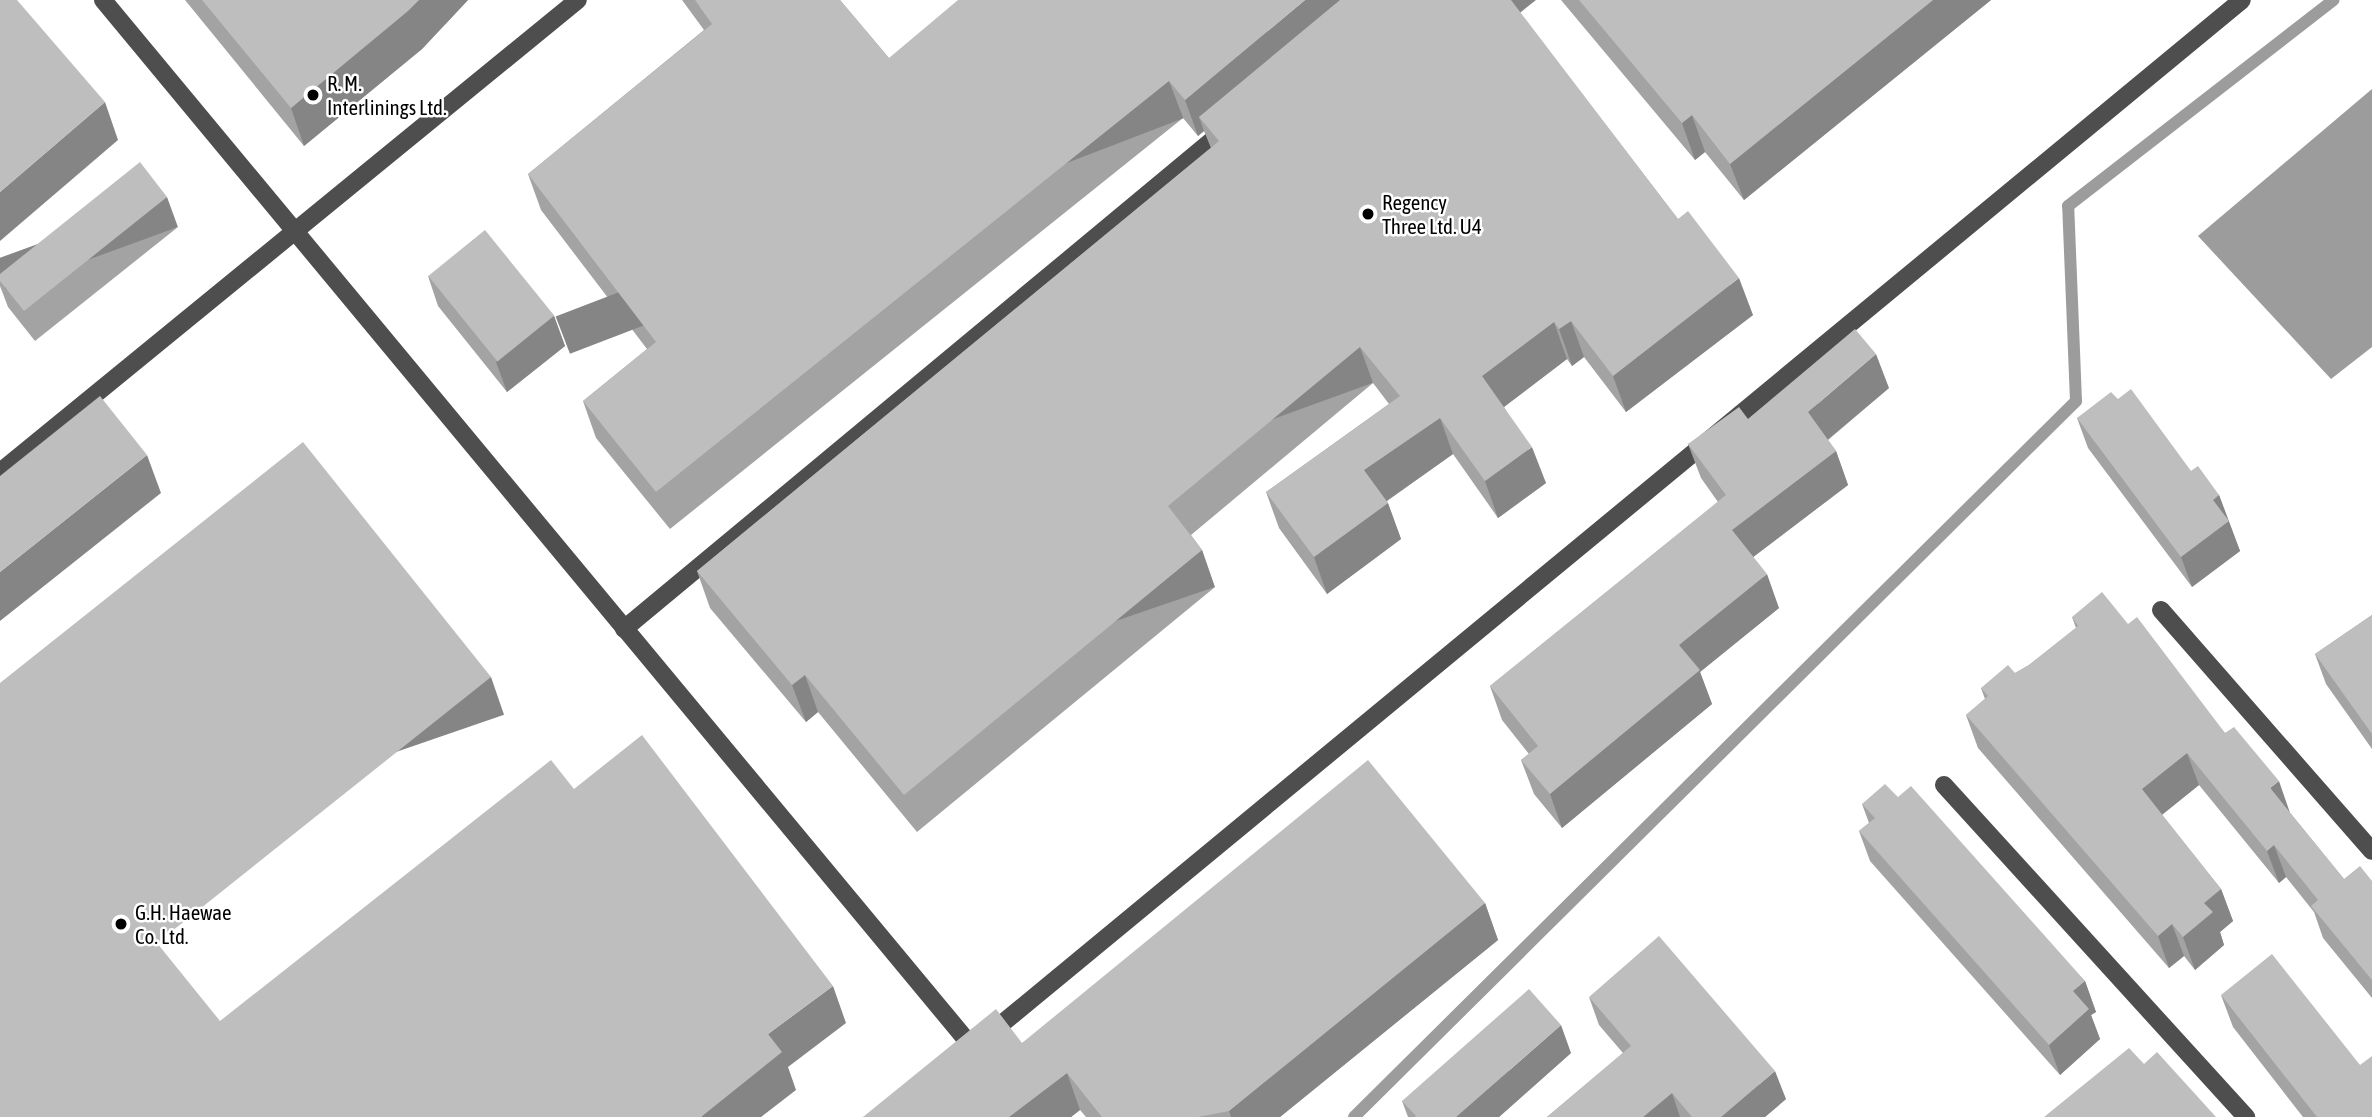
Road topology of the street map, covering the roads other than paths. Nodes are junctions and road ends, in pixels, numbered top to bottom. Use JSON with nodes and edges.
{"nodes":[{"id":1,"x":103,"y":0,"type":"edge"},
{"id":2,"x":578,"y":0,"type":"edge"},
{"id":3,"x":2242,"y":0,"type":"edge"},
{"id":4,"x":1242,"y":115,"type":"edge"},
{"id":5,"x":296,"y":232,"type":"junction"},
{"id":6,"x":0,"y":472,"type":"edge"},
{"id":7,"x":2161,"y":610,"type":"dead end"},
{"id":8,"x":624,"y":629,"type":"junction"},
{"id":9,"x":1944,"y":785,"type":"dead end"},
{"id":10,"x":2372,"y":851,"type":"edge"},
{"id":11,"x":2246,"y":1117,"type":"edge"}],
"edges":[{"from":1,"to":5,"type":"street"},
{"from":2,"to":5,"type":"street"},
{"from":3,"to":8,"type":"street"},
{"from":4,"to":8,"type":"street"},
{"from":5,"to":6,"type":"street"},
{"from":5,"to":8,"type":"street"},
{"from":7,"to":10,"type":"street"},
{"from":9,"to":11,"type":"street"}]}
